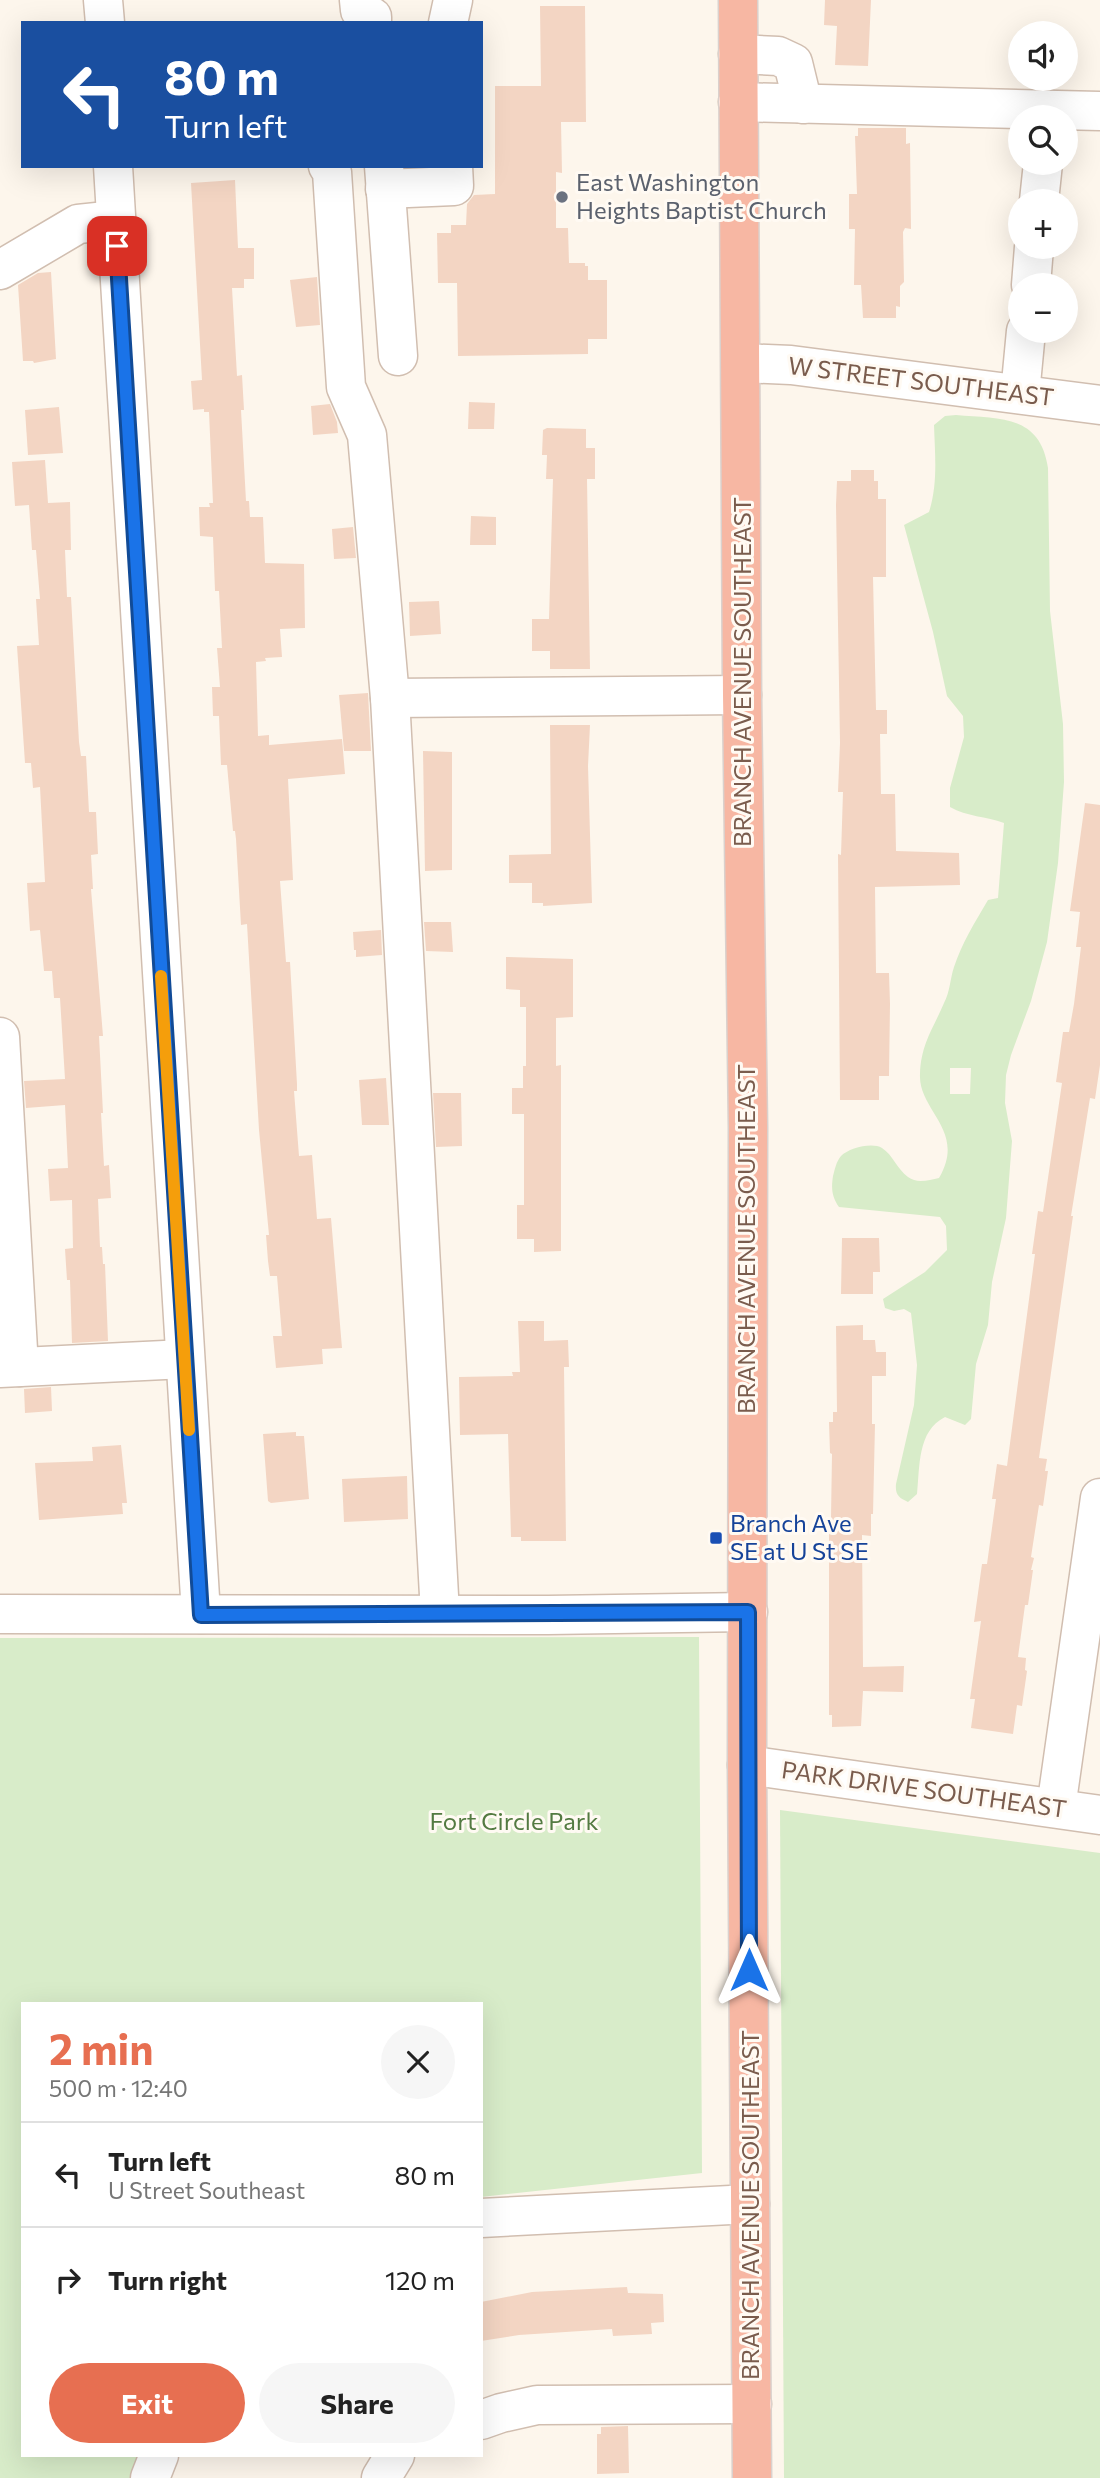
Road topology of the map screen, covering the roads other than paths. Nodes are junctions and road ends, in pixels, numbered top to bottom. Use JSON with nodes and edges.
{"nodes":[{"id":1,"x":103,"y":0,"type":"edge"},
{"id":2,"x":359,"y":0,"type":"edge"},
{"id":3,"x":453,"y":0,"type":"edge"},
{"id":4,"x":738,"y":0,"type":"edge"},
{"id":5,"x":105,"y":21,"type":"edge"},
{"id":6,"x":373,"y":21,"type":"edge"},
{"id":7,"x":448,"y":21,"type":"edge"},
{"id":8,"x":738,"y":54,"type":"junction"},
{"id":9,"x":738,"y":103,"type":"junction"},
{"id":10,"x":803,"y":104,"type":"junction"},
{"id":11,"x":1100,"y":111,"type":"edge"},
{"id":12,"x":1008,"y":112,"type":"edge"},
{"id":13,"x":1078,"y":112,"type":"edge"},
{"id":14,"x":113,"y":168,"type":"edge"},
{"id":15,"x":329,"y":168,"type":"edge"},
{"id":16,"x":453,"y":168,"type":"edge"},
{"id":17,"x":384,"y":177,"type":"edge"},
{"id":18,"x":116,"y":220,"type":"junction"},
{"id":19,"x":0,"y":270,"type":"edge"},
{"id":20,"x":1025,"y":343,"type":"edge"},
{"id":21,"x":398,"y":356,"type":"dead end"},
{"id":22,"x":741,"y":363,"type":"junction"},
{"id":23,"x":1020,"y":394,"type":"junction"},
{"id":24,"x":1100,"y":405,"type":"edge"},
{"id":25,"x":742,"y":695,"type":"junction"},
{"id":26,"x":390,"y":698,"type":"junction"},
{"id":27,"x":0,"y":1037,"type":"edge"},
{"id":28,"x":185,"y":1359,"type":"junction"},
{"id":29,"x":10,"y":1368,"type":"edge"},
{"id":30,"x":1100,"y":1498,"type":"edge"},
{"id":31,"x":748,"y":1612,"type":"junction"},
{"id":32,"x":440,"y":1614,"type":"junction"},
{"id":33,"x":0,"y":1615,"type":"edge"},
{"id":34,"x":201,"y":1615,"type":"junction"},
{"id":35,"x":747,"y":1765,"type":"junction"},
{"id":36,"x":1056,"y":1808,"type":"junction"},
{"id":37,"x":1100,"y":1815,"type":"edge"},
{"id":38,"x":750,"y":2204,"type":"junction"},
{"id":39,"x":483,"y":2218,"type":"edge"},
{"id":40,"x":752,"y":2404,"type":"junction"},
{"id":41,"x":483,"y":2419,"type":"edge"},
{"id":42,"x":158,"y":2457,"type":"edge"},
{"id":43,"x":394,"y":2457,"type":"edge"},
{"id":44,"x":150,"y":2478,"type":"edge"},
{"id":45,"x":381,"y":2478,"type":"edge"},
{"id":46,"x":752,"y":2478,"type":"edge"}],
"edges":[{"from":1,"to":5,"type":"street"},
{"from":2,"to":6,"type":"street"},
{"from":3,"to":7,"type":"street"},
{"from":4,"to":8,"type":"highway","name":"BRANCH AVENUE SOUTHEAST"},
{"from":8,"to":9,"type":"highway","name":"BRANCH AVENUE SOUTHEAST"},
{"from":8,"to":10,"type":"street"},
{"from":9,"to":10,"type":"street"},
{"from":9,"to":22,"type":"highway","name":"BRANCH AVENUE SOUTHEAST"},
{"from":10,"to":12,"type":"street"},
{"from":11,"to":13,"type":"street"},
{"from":14,"to":18,"type":"street"},
{"from":15,"to":26,"type":"street"},
{"from":16,"to":17,"type":"street"},
{"from":17,"to":21,"type":"street"},
{"from":18,"to":19,"type":"street"},
{"from":18,"to":28,"type":"street"},
{"from":20,"to":23,"type":"street"},
{"from":22,"to":23,"type":"street","name":"W STREET SOUTHEAST"},
{"from":22,"to":25,"type":"highway","name":"BRANCH AVENUE SOUTHEAST"},
{"from":23,"to":24,"type":"street","name":"W STREET SOUTHEAST"},
{"from":25,"to":26,"type":"street"},
{"from":25,"to":31,"type":"highway","name":"BRANCH AVENUE SOUTHEAST"},
{"from":26,"to":32,"type":"street"},
{"from":27,"to":29,"type":"street"},
{"from":28,"to":29,"type":"street"},
{"from":28,"to":34,"type":"street"},
{"from":30,"to":36,"type":"street"},
{"from":31,"to":32,"type":"street"},
{"from":31,"to":35,"type":"highway","name":"BRANCH AVENUE SOUTHEAST"},
{"from":32,"to":34,"type":"street"},
{"from":33,"to":34,"type":"street"},
{"from":35,"to":36,"type":"street","name":"PARK DRIVE SOUTHEAST"},
{"from":35,"to":38,"type":"highway","name":"BRANCH AVENUE SOUTHEAST"},
{"from":36,"to":37,"type":"street","name":"PARK DRIVE SOUTHEAST"},
{"from":38,"to":39,"type":"street"},
{"from":38,"to":40,"type":"highway","name":"BRANCH AVENUE SOUTHEAST"},
{"from":40,"to":41,"type":"street"},
{"from":40,"to":46,"type":"highway","name":"BRANCH AVENUE SOUTHEAST"},
{"from":42,"to":44,"type":"street"},
{"from":43,"to":45,"type":"street"}]}
